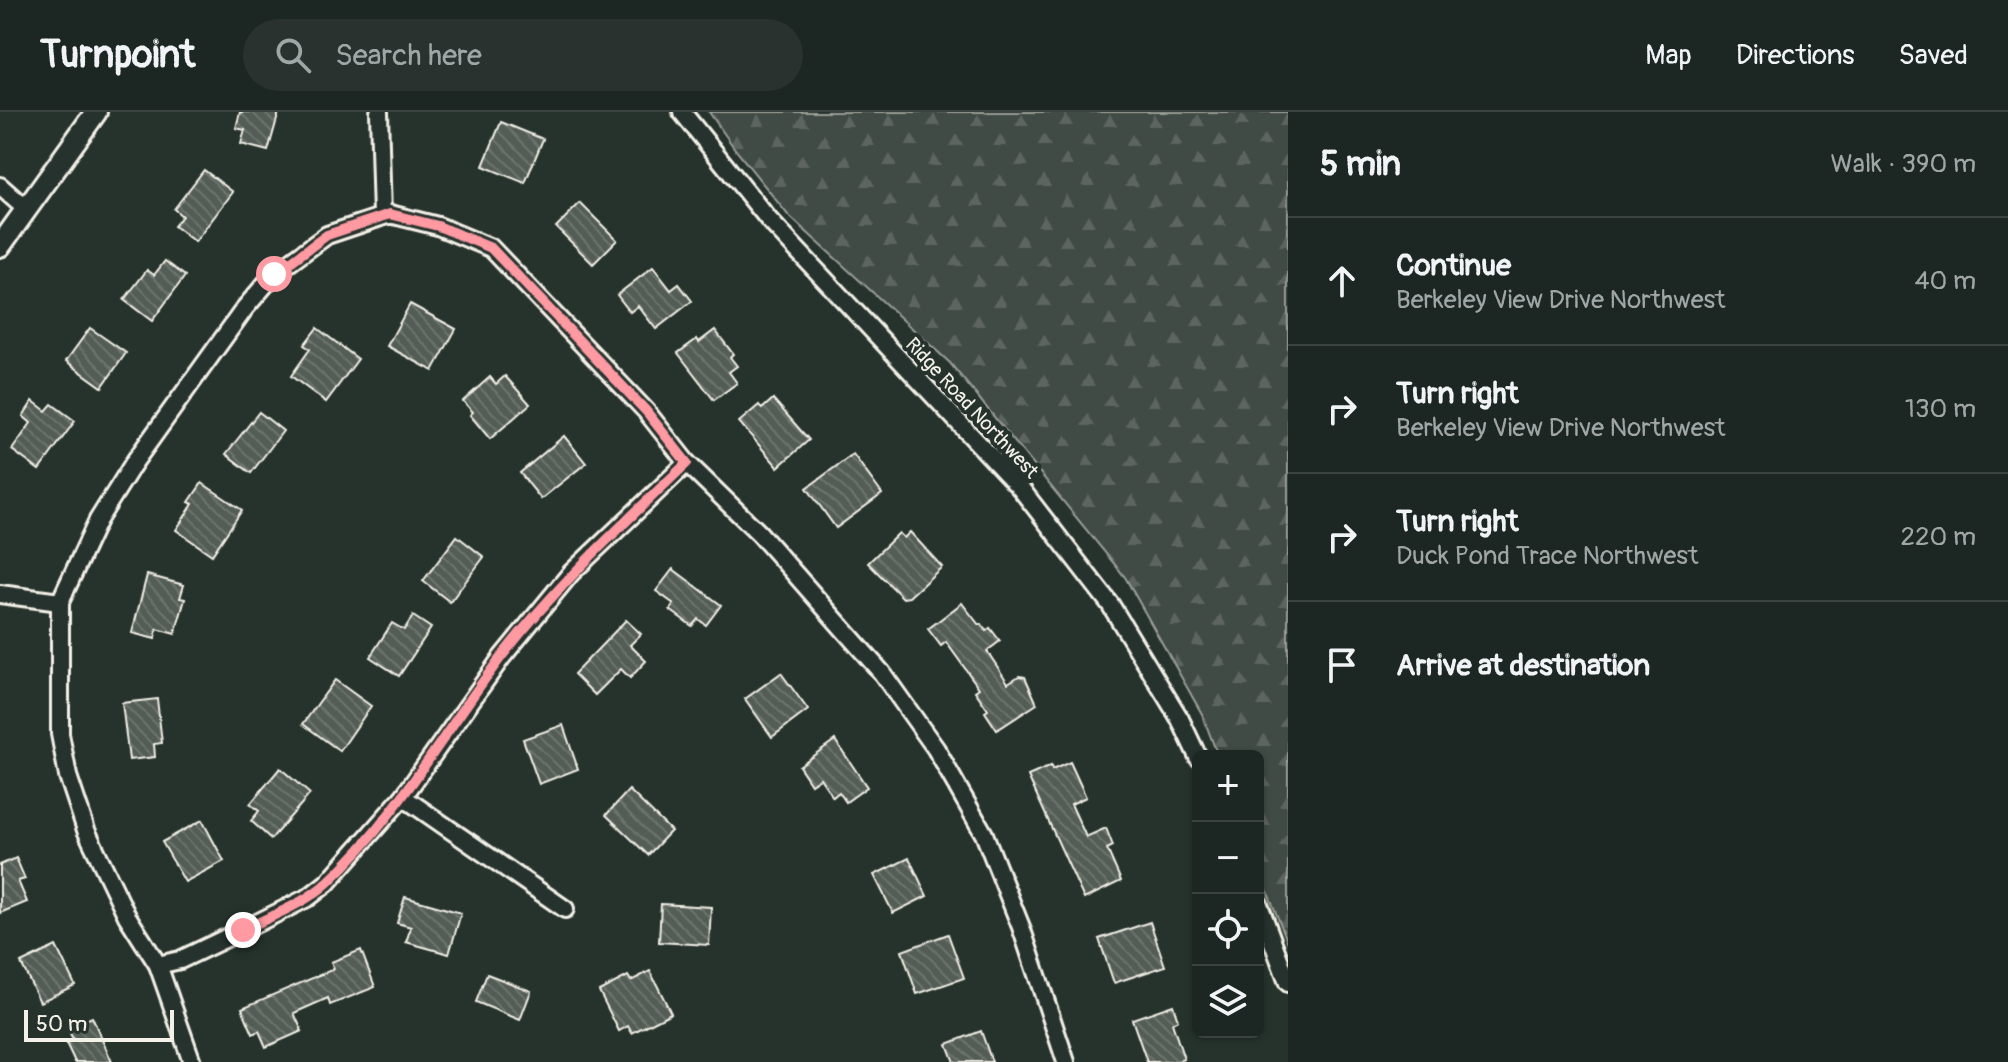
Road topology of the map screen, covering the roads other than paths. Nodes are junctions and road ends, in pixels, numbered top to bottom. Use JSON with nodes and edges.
{"nodes":[{"id":1,"x":96,"y":112,"type":"edge"},
{"id":2,"x":379,"y":112,"type":"edge"},
{"id":3,"x":682,"y":112,"type":"edge"},
{"id":4,"x":0,"y":186,"type":"edge"},
{"id":5,"x":26,"y":209,"type":"junction"},
{"id":6,"x":382,"y":216,"type":"junction"},
{"id":7,"x":0,"y":246,"type":"edge"},
{"id":8,"x":687,"y":463,"type":"junction"},
{"id":9,"x":0,"y":594,"type":"edge"},
{"id":10,"x":60,"y":602,"type":"junction"},
{"id":11,"x":1195,"y":750,"type":"edge"},
{"id":12,"x":403,"y":797,"type":"junction"},
{"id":13,"x":565,"y":909,"type":"dead end"},
{"id":14,"x":1264,"y":918,"type":"edge"},
{"id":15,"x":158,"y":965,"type":"junction"},
{"id":16,"x":1288,"y":983,"type":"edge"},
{"id":17,"x":192,"y":1062,"type":"edge"},
{"id":18,"x":1066,"y":1062,"type":"edge"}],
"edges":[{"from":1,"to":5,"type":"street"},
{"from":2,"to":6,"type":"street"},
{"from":3,"to":11,"type":"street","name":"Ridge Road Northwest"},
{"from":4,"to":5,"type":"street"},
{"from":5,"to":7,"type":"street"},
{"from":6,"to":8,"type":"street"},
{"from":6,"to":10,"type":"street"},
{"from":8,"to":12,"type":"street"},
{"from":8,"to":18,"type":"street"},
{"from":9,"to":10,"type":"street"},
{"from":10,"to":15,"type":"street"},
{"from":12,"to":13,"type":"street"},
{"from":12,"to":15,"type":"street"},
{"from":14,"to":16,"type":"street"},
{"from":15,"to":17,"type":"street"}]}
